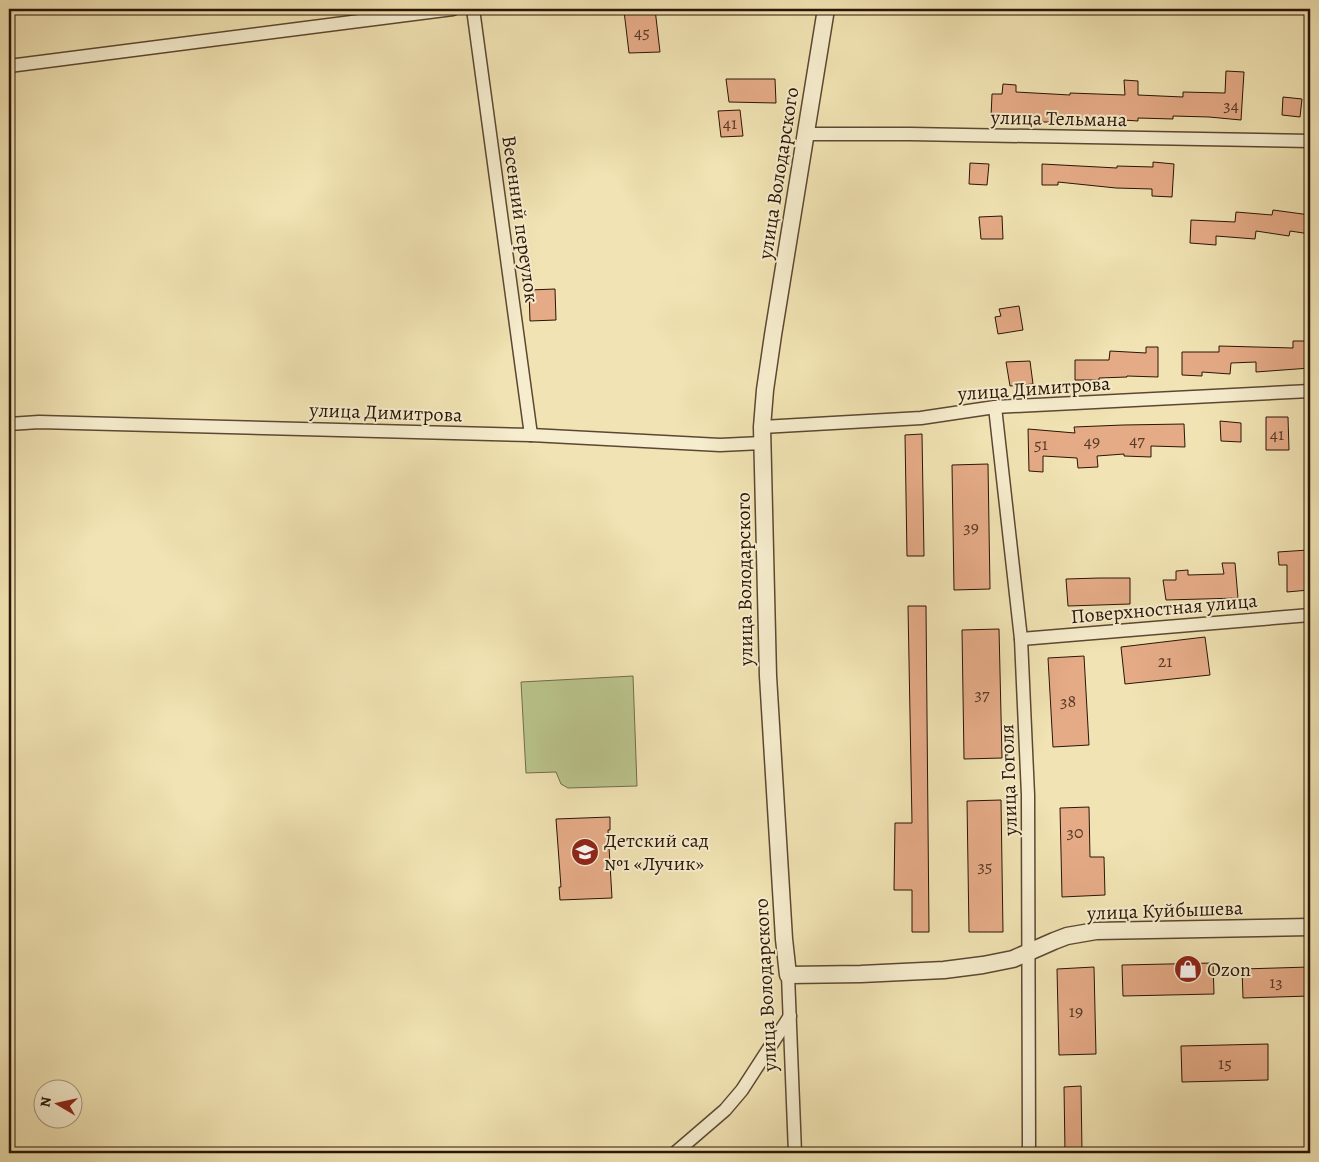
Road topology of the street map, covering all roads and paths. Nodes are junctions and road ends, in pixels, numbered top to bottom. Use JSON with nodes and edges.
{"nodes":[{"id":1,"x":453,"y":9,"type":"edge"},
{"id":2,"x":473,"y":9,"type":"edge"},
{"id":3,"x":826,"y":9,"type":"edge"},
{"id":4,"x":9,"y":66,"type":"edge"},
{"id":5,"x":806,"y":134,"type":"junction"},
{"id":6,"x":1310,"y":141,"type":"edge"},
{"id":7,"x":1310,"y":391,"type":"edge"},
{"id":8,"x":995,"y":407,"type":"junction"},
{"id":9,"x":9,"y":424,"type":"edge"},
{"id":10,"x":531,"y":435,"type":"junction"},
{"id":11,"x":762,"y":435,"type":"junction"},
{"id":12,"x":1310,"y":615,"type":"edge"},
{"id":13,"x":1021,"y":639,"type":"junction"},
{"id":14,"x":1310,"y":927,"type":"edge"},
{"id":15,"x":1030,"y":953,"type":"junction"},
{"id":16,"x":788,"y":975,"type":"junction"},
{"id":17,"x":790,"y":1016,"type":"junction"},
{"id":18,"x":675,"y":1153,"type":"edge"},
{"id":19,"x":795,"y":1153,"type":"edge"},
{"id":20,"x":1029,"y":1153,"type":"edge"}],
"edges":[{"from":1,"to":4,"type":"street"},
{"from":2,"to":10,"type":"street","name":"Весенний переулок"},
{"from":3,"to":5,"type":"street","name":"улица Володарского"},
{"from":5,"to":6,"type":"street","name":"улица Тельмана"},
{"from":5,"to":11,"type":"street","name":"улица Володарского"},
{"from":7,"to":8,"type":"street","name":"улица Димитрова"},
{"from":8,"to":11,"type":"street","name":"улица Димитрова"},
{"from":8,"to":13,"type":"street","name":"улица Гоголя"},
{"from":9,"to":10,"type":"street","name":"улица Димитрова"},
{"from":10,"to":11,"type":"street","name":"улица Димитрова"},
{"from":11,"to":16,"type":"street","name":"улица Володарского"},
{"from":12,"to":13,"type":"street","name":"Поверхностная улица"},
{"from":13,"to":15,"type":"street","name":"улица Гоголя"},
{"from":14,"to":15,"type":"street","name":"улица Куйбышева"},
{"from":15,"to":16,"type":"street","name":"улица Куйбышева"},
{"from":15,"to":20,"type":"street","name":"улица Гоголя"},
{"from":16,"to":17,"type":"street","name":"улица Володарского"},
{"from":17,"to":18,"type":"street"},
{"from":17,"to":19,"type":"street","name":"улица Володарского"}]}
